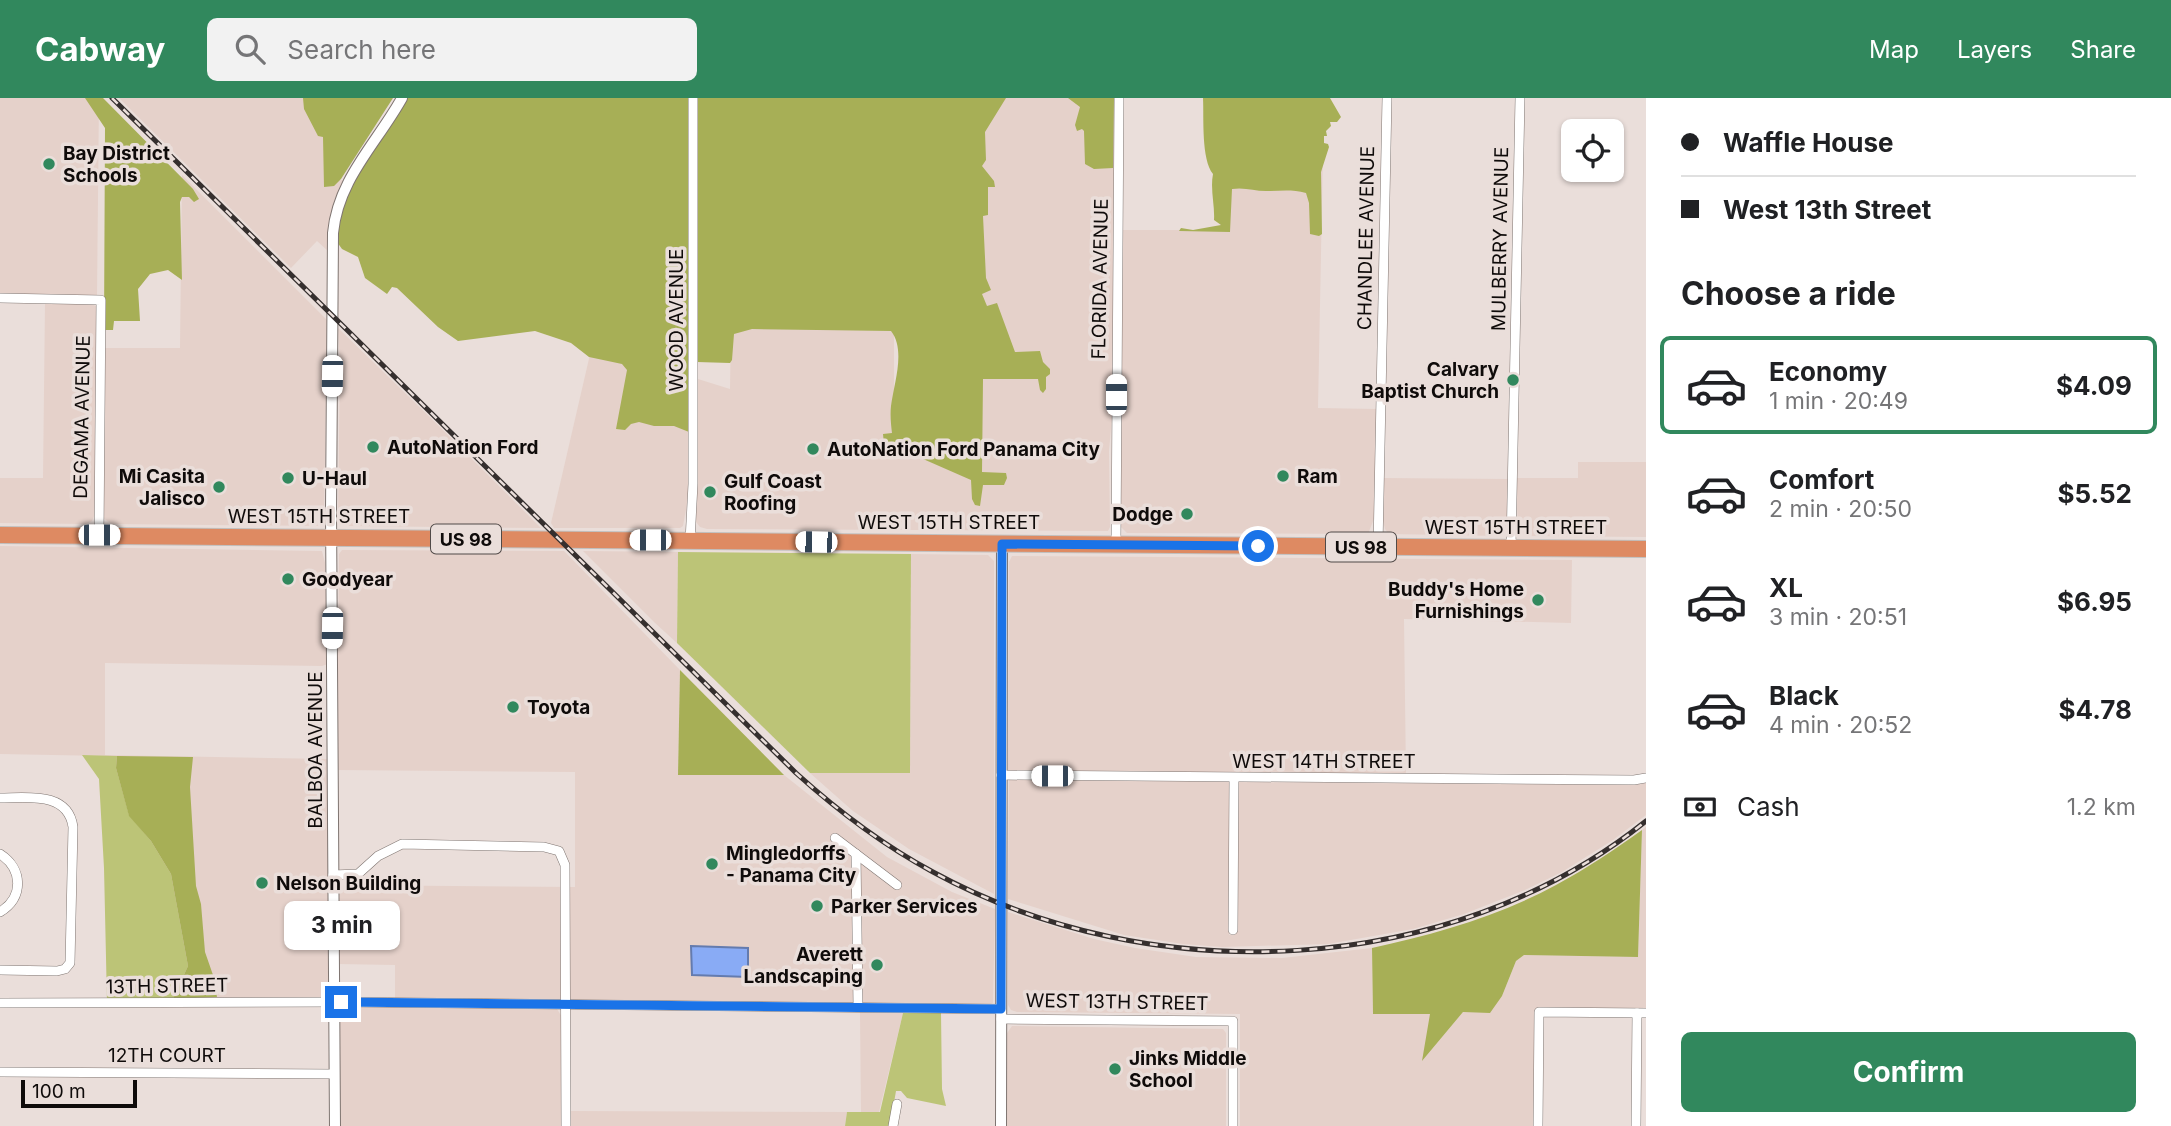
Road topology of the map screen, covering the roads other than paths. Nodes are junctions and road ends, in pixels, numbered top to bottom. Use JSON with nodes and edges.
{"nodes":[{"id":1,"x":402,"y":98,"type":"edge"},
{"id":2,"x":693,"y":98,"type":"edge"},
{"id":3,"x":1119,"y":98,"type":"edge"},
{"id":4,"x":1387,"y":98,"type":"edge"},
{"id":5,"x":1520,"y":98,"type":"edge"},
{"id":6,"x":0,"y":299,"type":"edge"},
{"id":7,"x":0,"y":535,"type":"edge"},
{"id":8,"x":99,"y":535,"type":"junction"},
{"id":9,"x":332,"y":537,"type":"junction"},
{"id":10,"x":690,"y":541,"type":"junction"},
{"id":11,"x":1002,"y":544,"type":"junction"},
{"id":12,"x":1116,"y":544,"type":"junction"},
{"id":13,"x":1378,"y":547,"type":"junction"},
{"id":14,"x":1511,"y":548,"type":"junction"},
{"id":15,"x":1646,"y":549,"type":"edge"},
{"id":16,"x":1001,"y":775,"type":"junction"},
{"id":17,"x":1234,"y":778,"type":"junction"},
{"id":18,"x":1646,"y":778,"type":"edge"},
{"id":19,"x":0,"y":798,"type":"edge"},
{"id":20,"x":835,"y":838,"type":"dead end"},
{"id":21,"x":0,"y":854,"type":"edge"},
{"id":22,"x":856,"y":854,"type":"junction"},
{"id":23,"x":333,"y":875,"type":"junction"},
{"id":24,"x":897,"y":885,"type":"dead end"},
{"id":25,"x":0,"y":912,"type":"edge"},
{"id":26,"x":1233,"y":930,"type":"dead end"},
{"id":27,"x":0,"y":970,"type":"edge"},
{"id":28,"x":334,"y":1002,"type":"junction"},
{"id":29,"x":0,"y":1003,"type":"edge"},
{"id":30,"x":565,"y":1004,"type":"junction"},
{"id":31,"x":858,"y":1007,"type":"junction"},
{"id":32,"x":1641,"y":1013,"type":"edge"},
{"id":33,"x":1001,"y":1014,"type":"junction"},
{"id":34,"x":0,"y":1072,"type":"edge"},
{"id":35,"x":334,"y":1074,"type":"junction"},
{"id":36,"x":897,"y":1104,"type":"dead end"},
{"id":37,"x":335,"y":1126,"type":"edge"},
{"id":38,"x":566,"y":1126,"type":"edge"},
{"id":39,"x":893,"y":1126,"type":"edge"},
{"id":40,"x":1001,"y":1126,"type":"edge"},
{"id":41,"x":1233,"y":1126,"type":"edge"},
{"id":42,"x":1538,"y":1126,"type":"edge"},
{"id":43,"x":1636,"y":1126,"type":"edge"}],
"edges":[{"from":1,"to":9,"type":"street","name":"BALBOA AVENUE"},
{"from":2,"to":10,"type":"street","name":"WOOD AVENUE"},
{"from":3,"to":12,"type":"street","name":"FLORIDA AVENUE"},
{"from":4,"to":13,"type":"street","name":"CHANDLEE AVENUE"},
{"from":5,"to":14,"type":"street","name":"MULBERRY AVENUE"},
{"from":6,"to":8,"type":"street","name":"DEGAMA AVENUE"},
{"from":7,"to":8,"type":"highway","name":"WEST 15TH STREET","number":"US 98"},
{"from":8,"to":9,"type":"highway","name":"WEST 15TH STREET","number":"US 98"},
{"from":9,"to":10,"type":"highway","name":"WEST 15TH STREET","number":"US 98"},
{"from":9,"to":23,"type":"street","name":"BALBOA AVENUE"},
{"from":10,"to":11,"type":"highway","name":"WEST 15TH STREET","number":"US 98"},
{"from":11,"to":12,"type":"highway","name":"WEST 15TH STREET","number":"US 98"},
{"from":11,"to":16,"type":"street"},
{"from":12,"to":13,"type":"highway","name":"WEST 15TH STREET","number":"US 98"},
{"from":13,"to":14,"type":"highway","name":"WEST 15TH STREET","number":"US 98"},
{"from":14,"to":15,"type":"highway","name":"WEST 15TH STREET","number":"US 98"},
{"from":16,"to":17,"type":"street","name":"WEST 14TH STREET"},
{"from":16,"to":33,"type":"street"},
{"from":17,"to":18,"type":"street","name":"WEST 14TH STREET"},
{"from":17,"to":26,"type":"street"},
{"from":19,"to":27,"type":"street"},
{"from":20,"to":22,"type":"street"},
{"from":21,"to":25,"type":"street"},
{"from":22,"to":24,"type":"street"},
{"from":22,"to":31,"type":"street"},
{"from":23,"to":28,"type":"street","name":"BALBOA AVENUE"},
{"from":23,"to":30,"type":"street"},
{"from":28,"to":29,"type":"street","name":"13TH STREET"},
{"from":28,"to":30,"type":"street","name":"WEST 13TH STREET"},
{"from":28,"to":35,"type":"street","name":"BALBOA AVENUE"},
{"from":30,"to":31,"type":"street","name":"WEST 13TH STREET"},
{"from":30,"to":38,"type":"street"},
{"from":31,"to":33,"type":"street","name":"WEST 13TH STREET"},
{"from":32,"to":42,"type":"street"},
{"from":32,"to":43,"type":"street"},
{"from":33,"to":40,"type":"street"},
{"from":33,"to":41,"type":"street","name":"WEST 13TH STREET"},
{"from":34,"to":35,"type":"street","name":"12TH COURT"},
{"from":35,"to":37,"type":"street","name":"BALBOA AVENUE"},
{"from":36,"to":39,"type":"street"}]}
